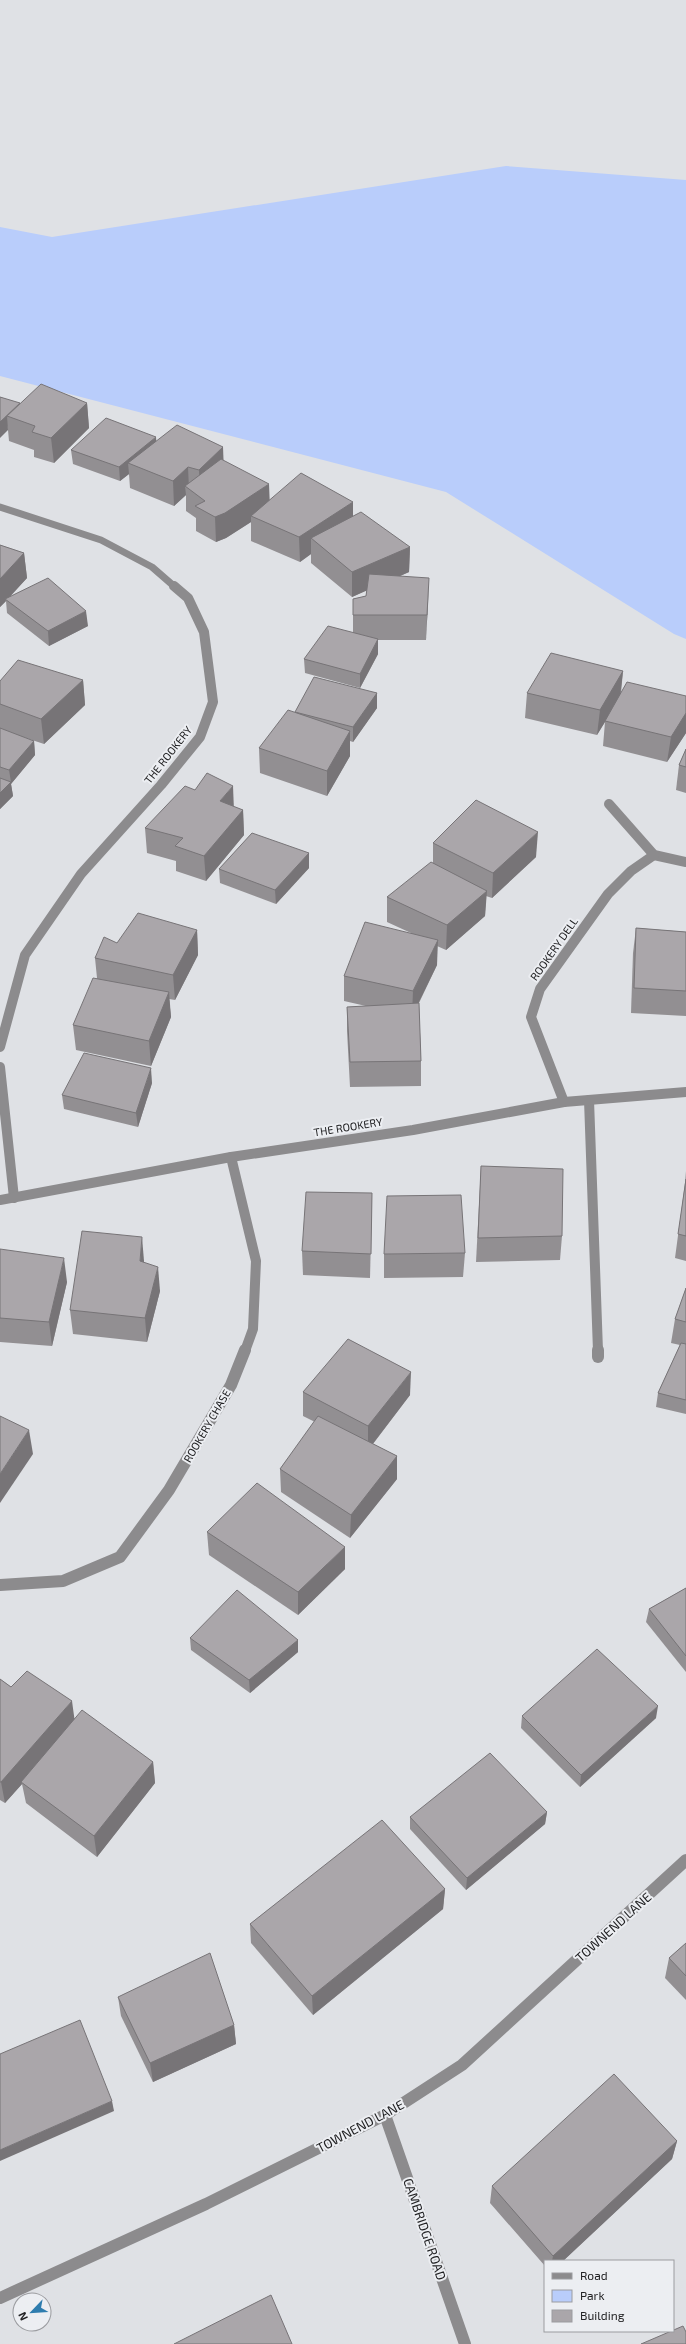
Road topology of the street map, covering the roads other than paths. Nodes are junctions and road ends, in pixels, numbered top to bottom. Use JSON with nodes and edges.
{"nodes":[{"id":1,"x":0,"y":507,"type":"edge"},
{"id":2,"x":609,"y":804,"type":"dead end"},
{"id":3,"x":654,"y":855,"type":"junction"},
{"id":4,"x":686,"y":862,"type":"edge"},
{"id":5,"x":0,"y":1046,"type":"edge"},
{"id":6,"x":0,"y":1067,"type":"edge"},
{"id":7,"x":686,"y":1092,"type":"edge"},
{"id":8,"x":589,"y":1100,"type":"junction"},
{"id":9,"x":564,"y":1102,"type":"junction"},
{"id":10,"x":231,"y":1157,"type":"junction"},
{"id":11,"x":14,"y":1198,"type":"junction"},
{"id":12,"x":0,"y":1200,"type":"edge"},
{"id":13,"x":598,"y":1357,"type":"dead end"},
{"id":14,"x":0,"y":1584,"type":"edge"},
{"id":15,"x":686,"y":1860,"type":"edge"},
{"id":16,"x":385,"y":2115,"type":"junction"},
{"id":17,"x":0,"y":2298,"type":"edge"},
{"id":18,"x":465,"y":2344,"type":"edge"}],
"edges":[{"from":1,"to":5,"type":"street","name":"THE ROOKERY"},
{"from":2,"to":3,"type":"street"},
{"from":3,"to":4,"type":"street"},
{"from":3,"to":9,"type":"street","name":"ROOKERY DELL"},
{"from":6,"to":11,"type":"street"},
{"from":7,"to":8,"type":"street","name":"THE ROOKERY"},
{"from":8,"to":9,"type":"street","name":"THE ROOKERY"},
{"from":8,"to":13,"type":"street"},
{"from":9,"to":10,"type":"street","name":"THE ROOKERY"},
{"from":10,"to":11,"type":"street","name":"THE ROOKERY"},
{"from":10,"to":14,"type":"street","name":"ROOKERY CHASE"},
{"from":11,"to":12,"type":"street","name":"THE ROOKERY"},
{"from":15,"to":16,"type":"street","name":"TOWNEND LANE"},
{"from":16,"to":17,"type":"street","name":"TOWNEND LANE"},
{"from":16,"to":18,"type":"street","name":"CAMBRIDGE ROAD"}]}
